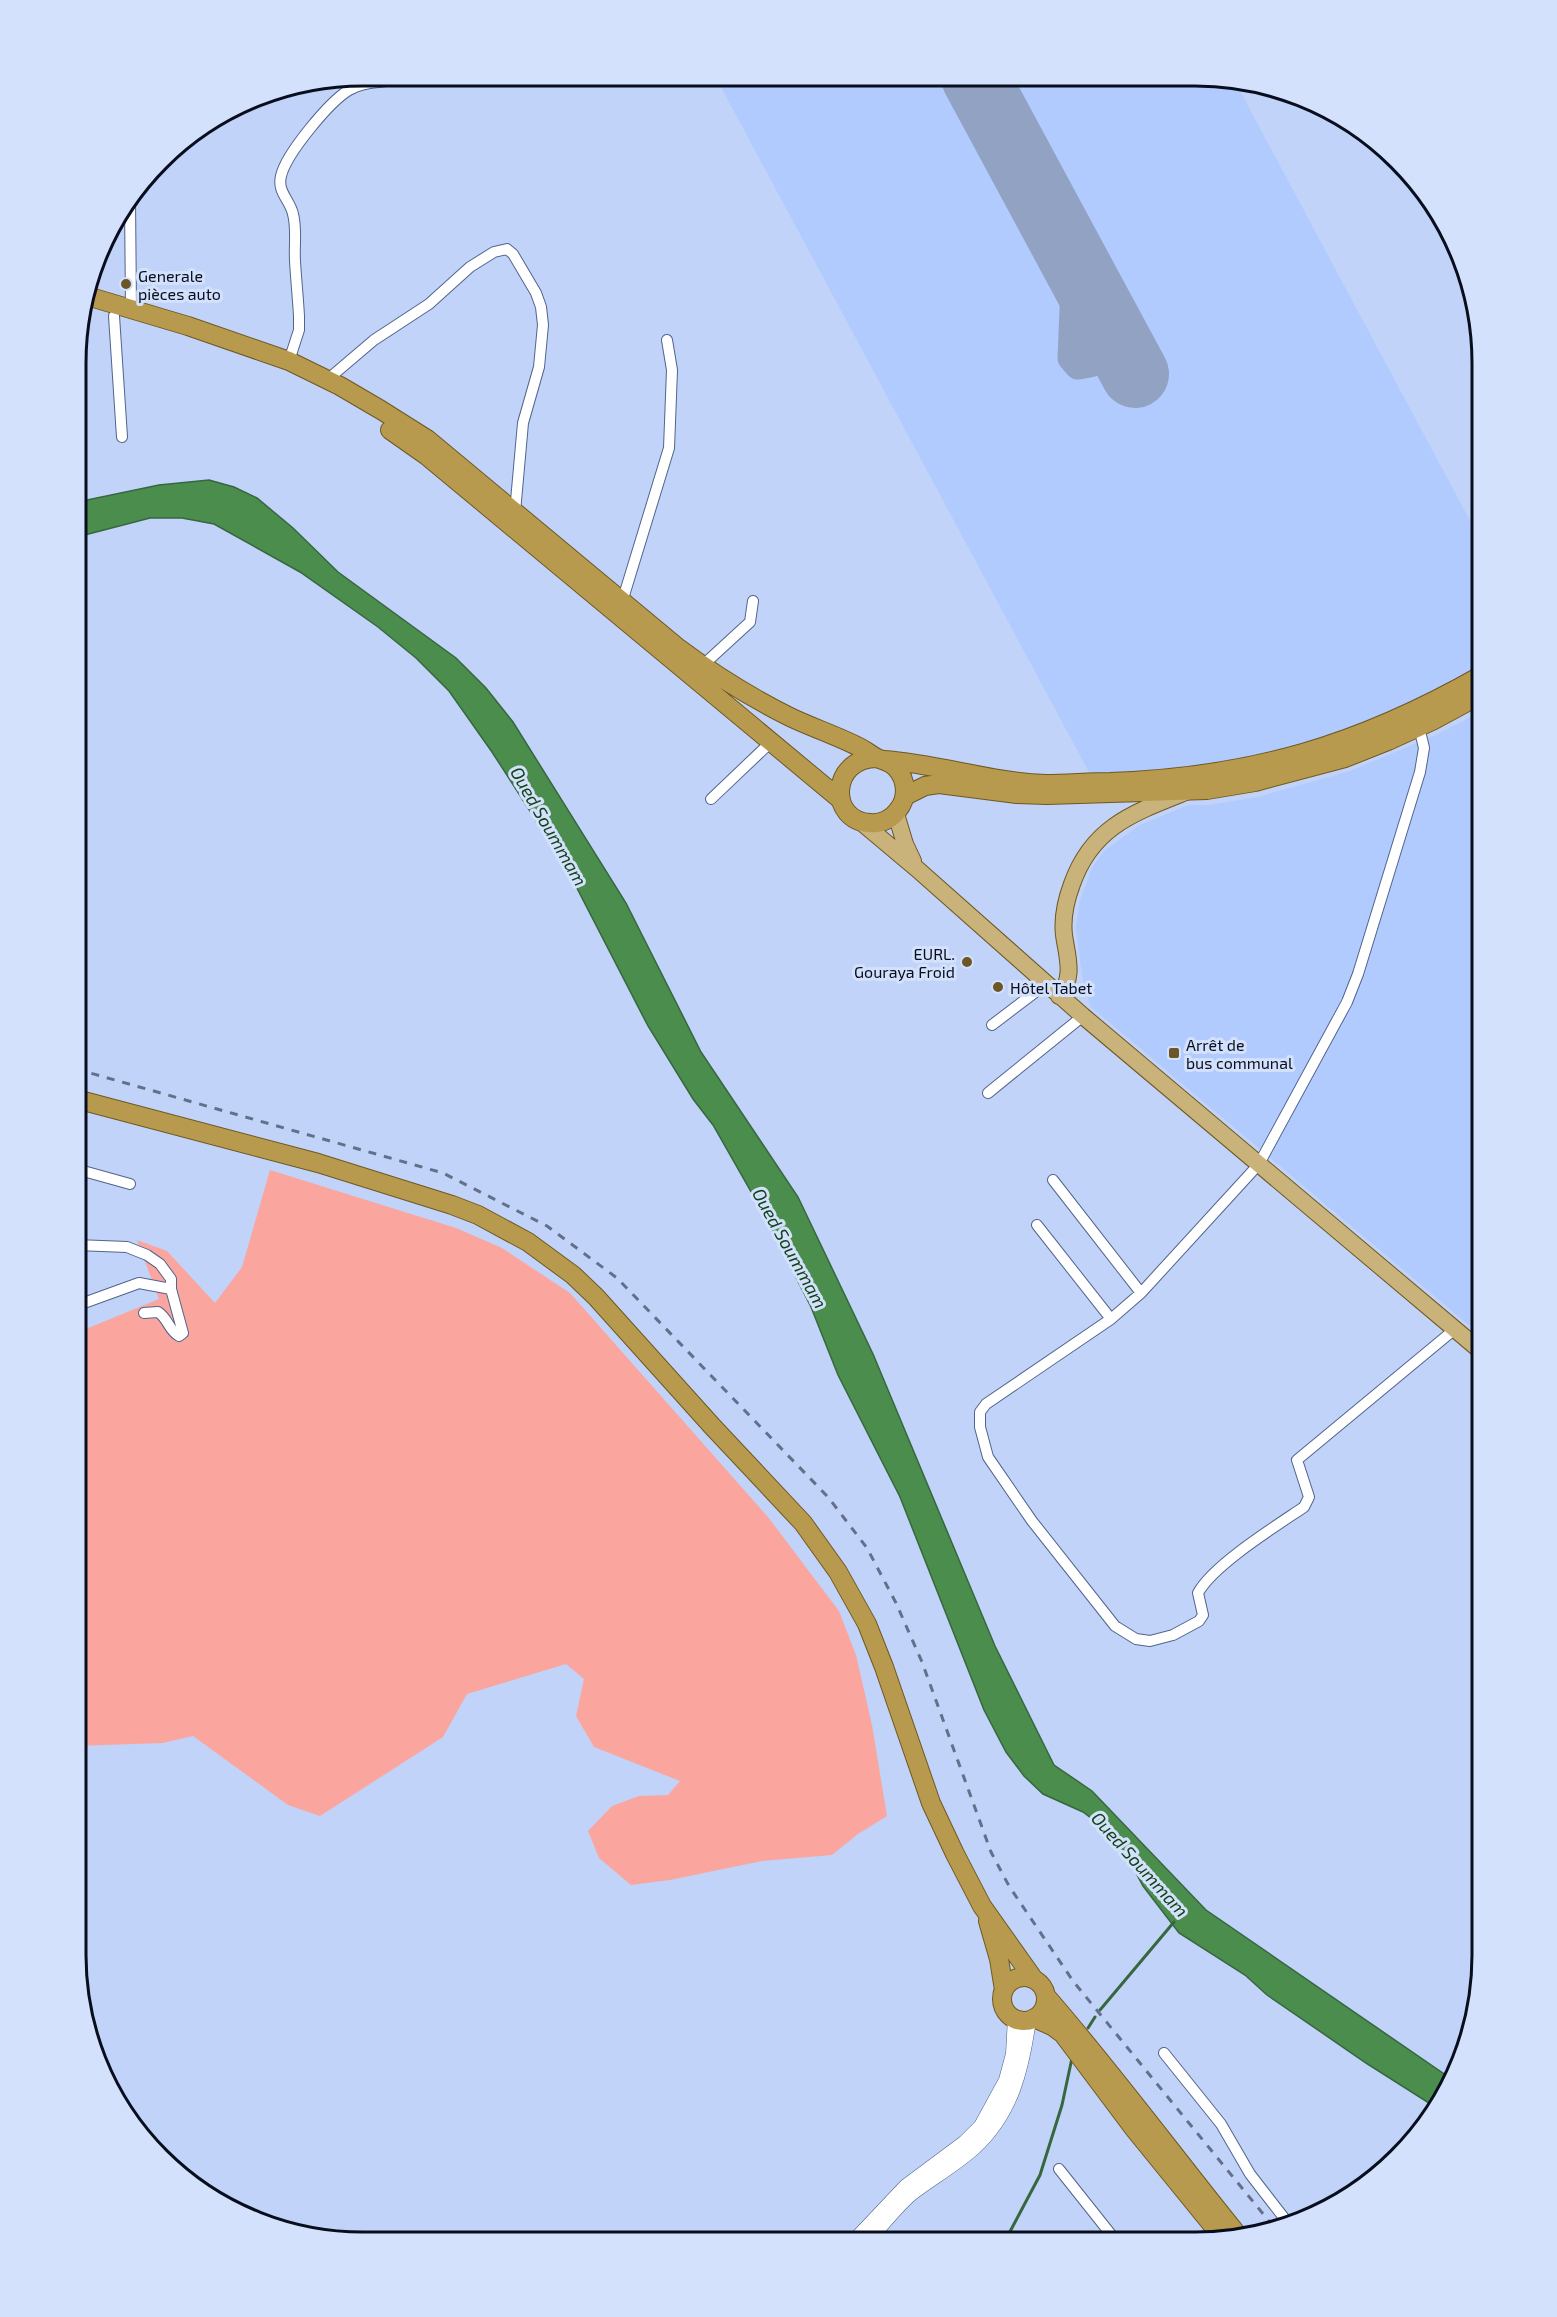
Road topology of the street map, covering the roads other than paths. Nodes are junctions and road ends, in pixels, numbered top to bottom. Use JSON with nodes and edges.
{"nodes":[{"id":1,"x":355,"y":86,"type":"edge"},
{"id":2,"x":129,"y":214,"type":"edge"},
{"id":3,"x":93,"y":299,"type":"edge"},
{"id":4,"x":91,"y":308,"type":"edge"},
{"id":5,"x":123,"y":313,"type":"junction"},
{"id":6,"x":667,"y":340,"type":"dead end"},
{"id":7,"x":289,"y":362,"type":"junction"},
{"id":8,"x":327,"y":380,"type":"junction"},
{"id":9,"x":122,"y":437,"type":"dead end"},
{"id":10,"x":515,"y":512,"type":"junction"},
{"id":11,"x":753,"y":601,"type":"dead end"},
{"id":12,"x":622,"y":602,"type":"junction"},
{"id":13,"x":702,"y":666,"type":"junction"},
{"id":14,"x":1472,"y":680,"type":"edge"},
{"id":15,"x":1472,"y":699,"type":"edge"},
{"id":16,"x":1419,"y":727,"type":"junction"},
{"id":17,"x":771,"y":742,"type":"junction"},
{"id":18,"x":880,"y":759,"type":"junction"},
{"id":19,"x":1190,"y":791,"type":"junction"},
{"id":20,"x":905,"y":796,"type":"junction"},
{"id":21,"x":711,"y":799,"type":"dead end"},
{"id":22,"x":841,"y":801,"type":"junction"},
{"id":23,"x":896,"y":814,"type":"junction"},
{"id":24,"x":860,"y":821,"type":"junction"},
{"id":25,"x":916,"y":868,"type":"junction"},
{"id":26,"x":1046,"y":984,"type":"junction"},
{"id":27,"x":1059,"y":996,"type":"junction"},
{"id":28,"x":1083,"y":1016,"type":"junction"},
{"id":29,"x":992,"y":1025,"type":"dead end"},
{"id":30,"x":988,"y":1093,"type":"dead end"},
{"id":31,"x":86,"y":1102,"type":"edge"},
{"id":32,"x":1259,"y":1164,"type":"junction"},
{"id":33,"x":86,"y":1172,"type":"edge"},
{"id":34,"x":1053,"y":1180,"type":"dead end"},
{"id":35,"x":130,"y":1185,"type":"dead end"},
{"id":36,"x":1037,"y":1226,"type":"dead end"},
{"id":37,"x":86,"y":1245,"type":"edge"},
{"id":38,"x":171,"y":1288,"type":"junction"},
{"id":39,"x":1141,"y":1293,"type":"junction"},
{"id":40,"x":86,"y":1302,"type":"edge"},
{"id":41,"x":144,"y":1313,"type":"dead end"},
{"id":42,"x":1111,"y":1319,"type":"junction"},
{"id":43,"x":1455,"y":1329,"type":"junction"},
{"id":44,"x":1472,"y":1343,"type":"edge"},
{"id":45,"x":982,"y":1906,"type":"junction"},
{"id":46,"x":1033,"y":1978,"type":"junction"},
{"id":47,"x":1004,"y":1990,"type":"junction"},
{"id":48,"x":1046,"y":1996,"type":"junction"},
{"id":49,"x":1026,"y":2019,"type":"junction"},
{"id":50,"x":1164,"y":2053,"type":"dead end"},
{"id":51,"x":1059,"y":2169,"type":"dead end"},
{"id":52,"x":1283,"y":2217,"type":"edge"},
{"id":53,"x":1233,"y":2229,"type":"edge"},
{"id":54,"x":1217,"y":2230,"type":"edge"},
{"id":55,"x":863,"y":2232,"type":"edge"},
{"id":56,"x":876,"y":2232,"type":"edge"},
{"id":57,"x":1108,"y":2232,"type":"edge"}],
"edges":[{"from":1,"to":7,"type":"street"},
{"from":2,"to":5,"type":"street"},
{"from":3,"to":5,"type":"highway"},
{"from":4,"to":5,"type":"highway"},
{"from":5,"to":7,"type":"highway"},
{"from":5,"to":9,"type":"street"},
{"from":5,"to":17,"type":"highway"},
{"from":6,"to":12,"type":"street"},
{"from":7,"to":8,"type":"highway"},
{"from":8,"to":10,"type":"highway"},
{"from":8,"to":10,"type":"street"},
{"from":10,"to":12,"type":"highway"},
{"from":11,"to":13,"type":"street"},
{"from":12,"to":13,"type":"highway"},
{"from":13,"to":18,"type":"highway"},
{"from":14,"to":18,"type":"highway"},
{"from":15,"to":16,"type":"highway"},
{"from":16,"to":19,"type":"highway"},
{"from":16,"to":32,"type":"street"},
{"from":17,"to":21,"type":"street"},
{"from":17,"to":22,"type":"highway"},
{"from":18,"to":20,"type":"highway"},
{"from":18,"to":22,"type":"highway"},
{"from":19,"to":20,"type":"highway"},
{"from":19,"to":27,"type":"main road"},
{"from":20,"to":23,"type":"highway"},
{"from":22,"to":24,"type":"highway"},
{"from":23,"to":24,"type":"highway"},
{"from":23,"to":25,"type":"main road"},
{"from":24,"to":25,"type":"main road"},
{"from":25,"to":26,"type":"main road"},
{"from":26,"to":27,"type":"main road"},
{"from":26,"to":29,"type":"street"},
{"from":27,"to":28,"type":"main road"},
{"from":28,"to":30,"type":"street"},
{"from":28,"to":32,"type":"main road"},
{"from":31,"to":45,"type":"highway"},
{"from":32,"to":39,"type":"street"},
{"from":32,"to":43,"type":"main road"},
{"from":33,"to":35,"type":"street"},
{"from":34,"to":39,"type":"street"},
{"from":36,"to":42,"type":"street"},
{"from":37,"to":38,"type":"street"},
{"from":38,"to":40,"type":"street"},
{"from":38,"to":41,"type":"street"},
{"from":39,"to":42,"type":"street"},
{"from":42,"to":43,"type":"street"},
{"from":43,"to":44,"type":"main road"},
{"from":45,"to":46,"type":"highway"},
{"from":45,"to":47,"type":"highway"},
{"from":46,"to":47,"type":"highway"},
{"from":46,"to":48,"type":"highway"},
{"from":47,"to":49,"type":"highway"},
{"from":48,"to":49,"type":"highway"},
{"from":48,"to":53,"type":"highway"},
{"from":49,"to":54,"type":"highway"},
{"from":49,"to":55,"type":"street"},
{"from":49,"to":56,"type":"street"},
{"from":50,"to":52,"type":"street"},
{"from":51,"to":57,"type":"street"}]}
